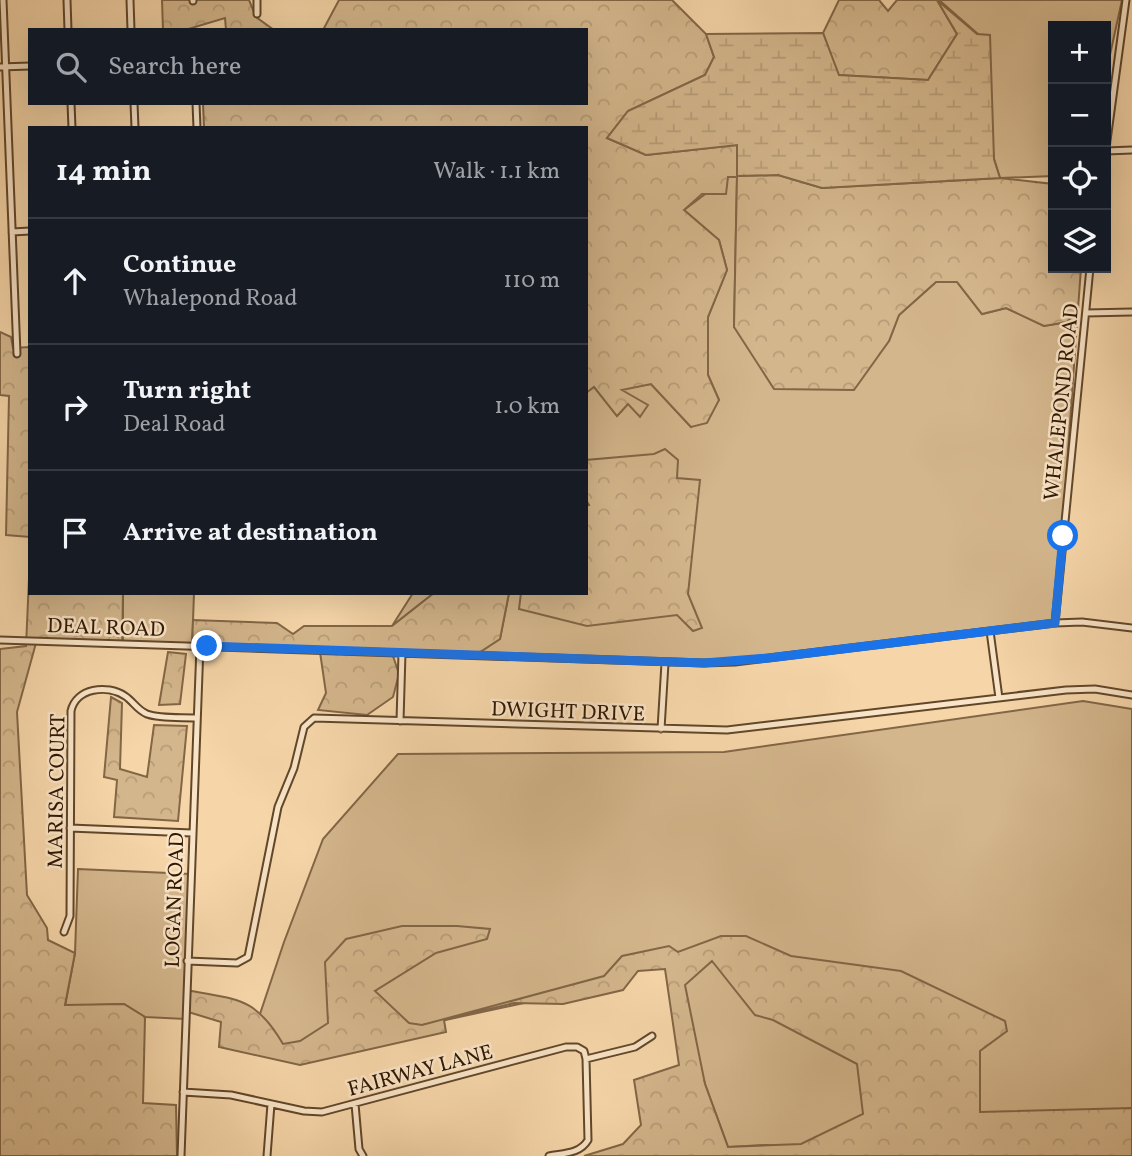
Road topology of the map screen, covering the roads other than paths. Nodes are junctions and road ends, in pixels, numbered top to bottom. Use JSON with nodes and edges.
{"nodes":[{"id":1,"x":3,"y":0,"type":"edge"},
{"id":2,"x":66,"y":0,"type":"edge"},
{"id":3,"x":130,"y":0,"type":"edge"},
{"id":4,"x":257,"y":0,"type":"edge"},
{"id":5,"x":1126,"y":0,"type":"edge"},
{"id":6,"x":257,"y":14,"type":"dead end"},
{"id":7,"x":68,"y":28,"type":"edge"},
{"id":8,"x":131,"y":28,"type":"edge"},
{"id":9,"x":3,"y":66,"type":"edge"},
{"id":10,"x":28,"y":66,"type":"edge"},
{"id":11,"x":71,"y":105,"type":"edge"},
{"id":12,"x":134,"y":105,"type":"edge"},
{"id":13,"x":196,"y":105,"type":"edge"},
{"id":14,"x":72,"y":126,"type":"edge"},
{"id":15,"x":135,"y":126,"type":"edge"},
{"id":16,"x":197,"y":126,"type":"edge"},
{"id":17,"x":1106,"y":147,"type":"edge"},
{"id":18,"x":1111,"y":149,"type":"edge"},
{"id":19,"x":1132,"y":150,"type":"edge"},
{"id":20,"x":28,"y":231,"type":"edge"},
{"id":21,"x":12,"y":232,"type":"junction"},
{"id":22,"x":1090,"y":273,"type":"edge"},
{"id":23,"x":1132,"y":312,"type":"edge"},
{"id":24,"x":1086,"y":313,"type":"junction"},
{"id":25,"x":17,"y":354,"type":"dead end"},
{"id":26,"x":1055,"y":623,"type":"junction"},
{"id":27,"x":1132,"y":628,"type":"edge"},
{"id":28,"x":990,"y":631,"type":"junction"},
{"id":29,"x":0,"y":640,"type":"edge"},
{"id":30,"x":200,"y":646,"type":"junction"},
{"id":31,"x":402,"y":653,"type":"junction"},
{"id":32,"x":665,"y":663,"type":"junction"},
{"id":33,"x":1132,"y":695,"type":"edge"},
{"id":34,"x":999,"y":698,"type":"junction"},
{"id":35,"x":197,"y":718,"type":"junction"},
{"id":36,"x":400,"y":721,"type":"junction"},
{"id":37,"x":661,"y":729,"type":"junction"},
{"id":38,"x":70,"y":828,"type":"junction"},
{"id":39,"x":192,"y":833,"type":"junction"},
{"id":40,"x":64,"y":932,"type":"dead end"},
{"id":41,"x":187,"y":961,"type":"junction"},
{"id":42,"x":652,"y":1036,"type":"dead end"},
{"id":43,"x":586,"y":1059,"type":"junction"},
{"id":44,"x":183,"y":1092,"type":"junction"},
{"id":45,"x":271,"y":1104,"type":"junction"},
{"id":46,"x":355,"y":1104,"type":"junction"},
{"id":47,"x":181,"y":1156,"type":"edge"},
{"id":48,"x":267,"y":1156,"type":"edge"},
{"id":49,"x":363,"y":1156,"type":"edge"},
{"id":50,"x":549,"y":1156,"type":"edge"}],
"edges":[{"from":1,"to":9,"type":"street"},
{"from":2,"to":7,"type":"street"},
{"from":3,"to":8,"type":"street"},
{"from":4,"to":6,"type":"street"},
{"from":5,"to":17,"type":"street"},
{"from":9,"to":10,"type":"street"},
{"from":9,"to":21,"type":"street"},
{"from":11,"to":14,"type":"street"},
{"from":12,"to":15,"type":"street"},
{"from":13,"to":16,"type":"street"},
{"from":18,"to":19,"type":"street"},
{"from":20,"to":21,"type":"street"},
{"from":21,"to":25,"type":"street"},
{"from":22,"to":24,"type":"street","name":"WHALEPOND ROAD"},
{"from":23,"to":24,"type":"street"},
{"from":24,"to":26,"type":"street","name":"WHALEPOND ROAD"},
{"from":26,"to":27,"type":"street","name":"DEAL ROAD"},
{"from":26,"to":28,"type":"street","name":"DEAL ROAD"},
{"from":28,"to":32,"type":"street","name":"DEAL ROAD"},
{"from":28,"to":34,"type":"street"},
{"from":29,"to":30,"type":"street","name":"DEAL ROAD"},
{"from":30,"to":31,"type":"street","name":"DEAL ROAD"},
{"from":30,"to":35,"type":"street","name":"LOGAN ROAD"},
{"from":31,"to":32,"type":"street","name":"DEAL ROAD"},
{"from":31,"to":36,"type":"street"},
{"from":32,"to":37,"type":"street"},
{"from":33,"to":34,"type":"street","name":"DWIGHT DRIVE"},
{"from":34,"to":37,"type":"street","name":"DWIGHT DRIVE"},
{"from":35,"to":38,"type":"street","name":"MARISA COURT"},
{"from":35,"to":39,"type":"street","name":"LOGAN ROAD"},
{"from":36,"to":37,"type":"street","name":"DWIGHT DRIVE"},
{"from":36,"to":41,"type":"street","name":"DWIGHT DRIVE"},
{"from":38,"to":39,"type":"street"},
{"from":38,"to":40,"type":"street","name":"MARISA COURT"},
{"from":39,"to":41,"type":"street","name":"LOGAN ROAD"},
{"from":41,"to":44,"type":"street","name":"LOGAN ROAD"},
{"from":42,"to":43,"type":"street"},
{"from":43,"to":46,"type":"street","name":"FAIRWAY LANE"},
{"from":43,"to":50,"type":"street"},
{"from":44,"to":45,"type":"street","name":"FAIRWAY LANE"},
{"from":44,"to":47,"type":"street","name":"LOGAN ROAD"},
{"from":45,"to":46,"type":"street","name":"FAIRWAY LANE"},
{"from":45,"to":48,"type":"street"},
{"from":46,"to":49,"type":"street"}]}
